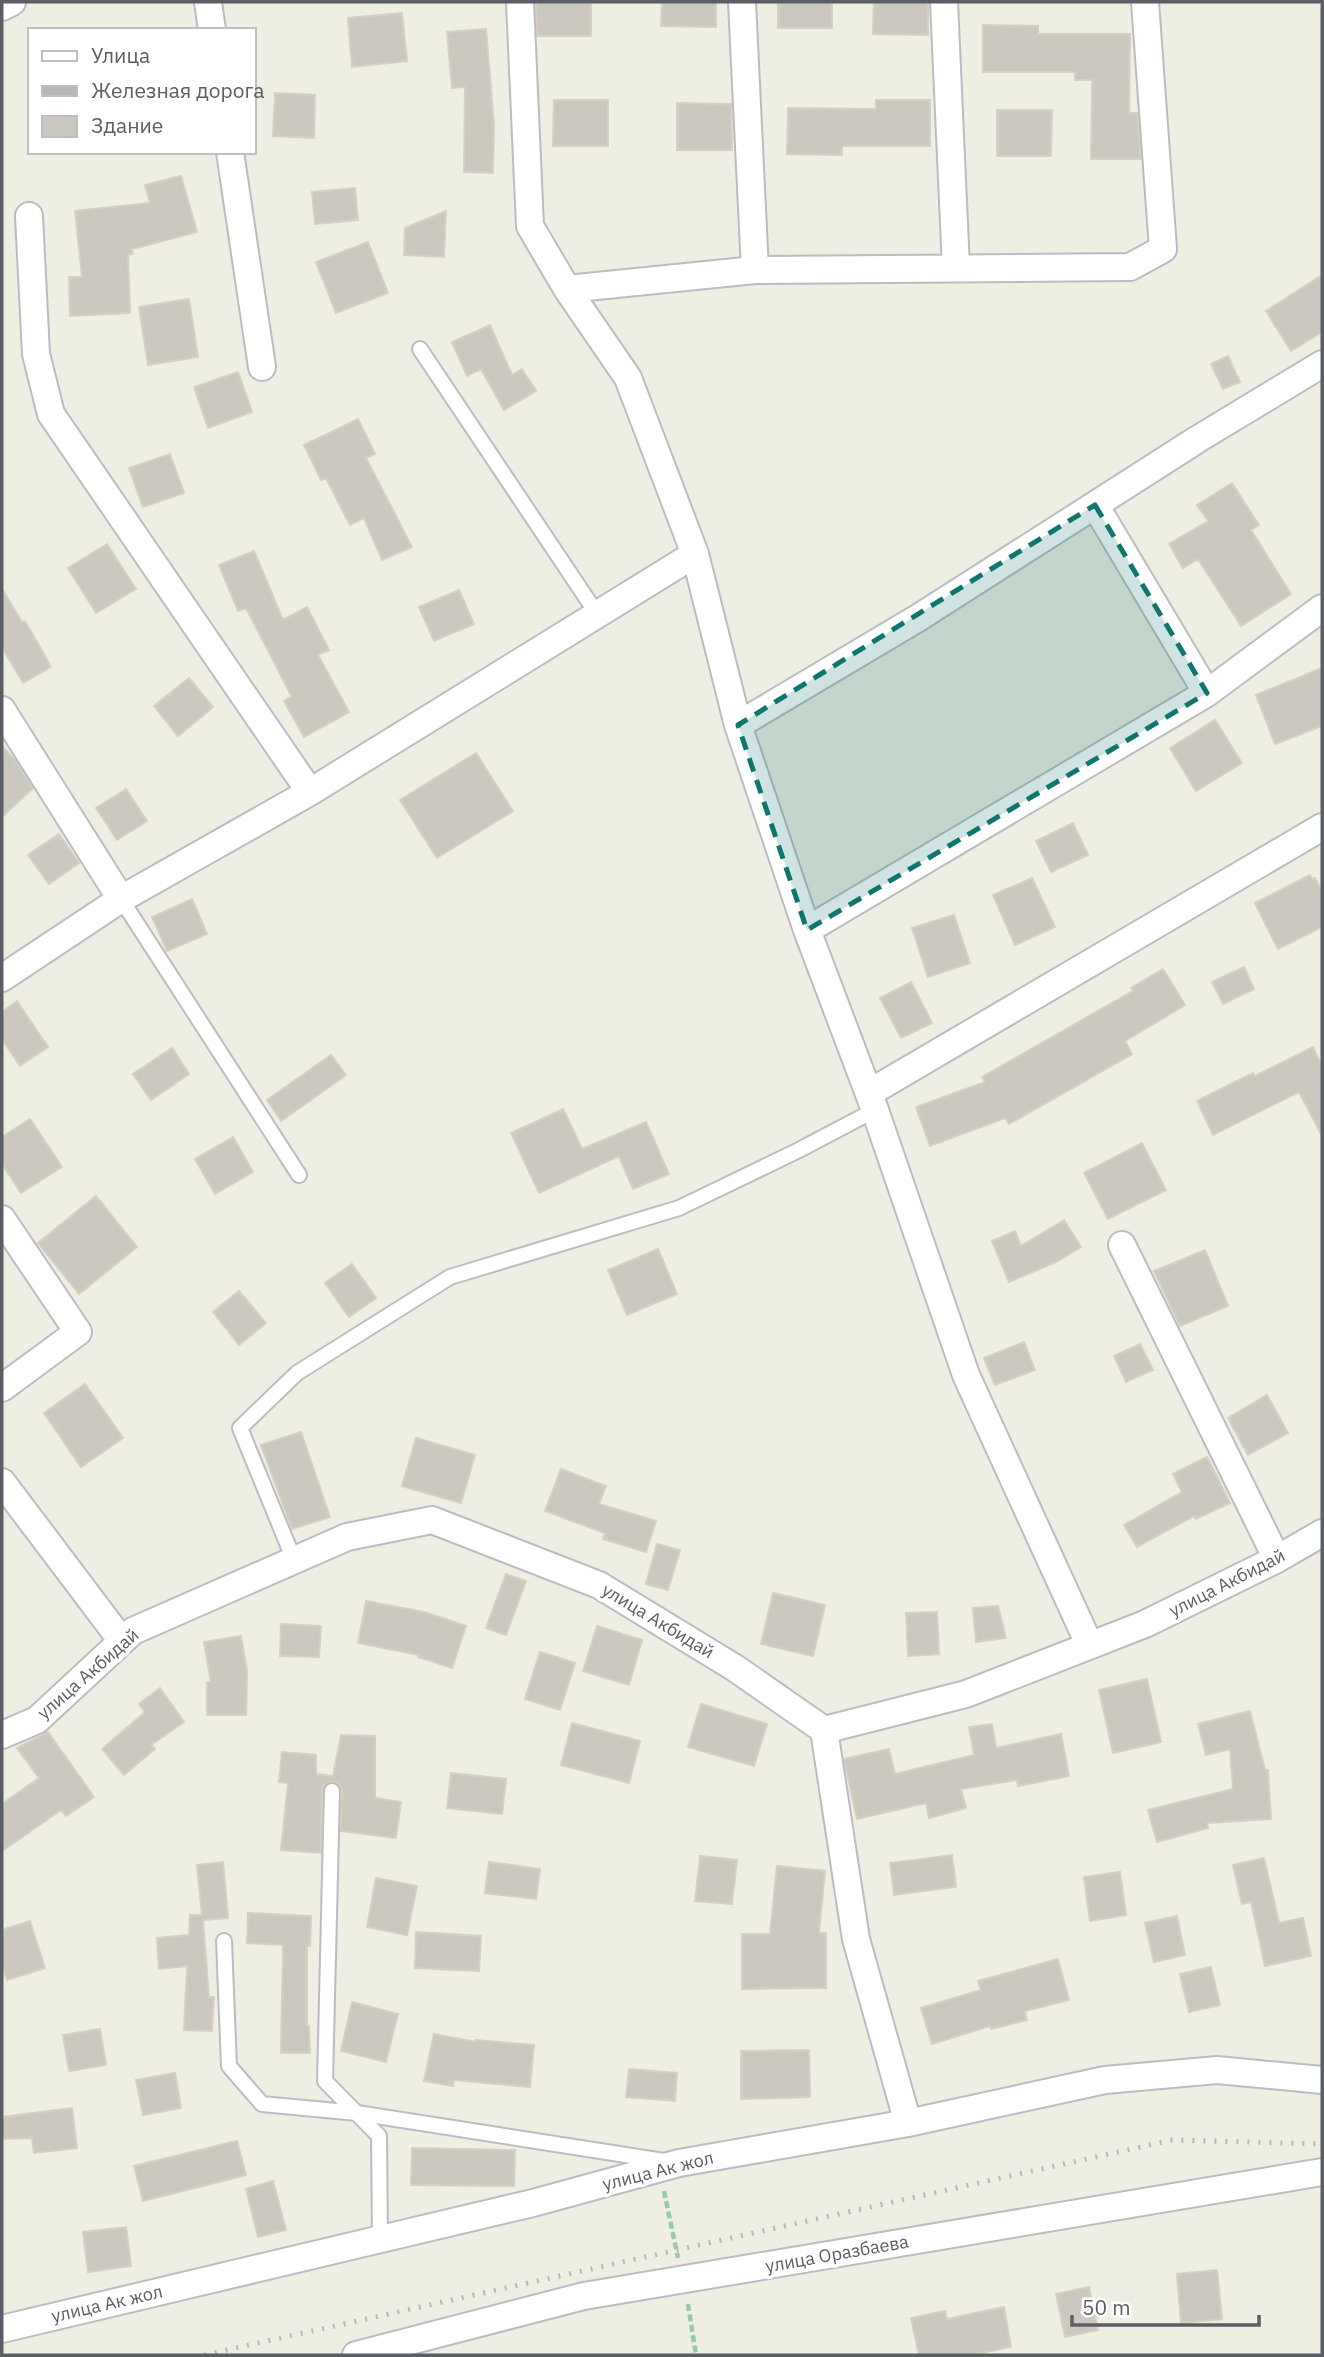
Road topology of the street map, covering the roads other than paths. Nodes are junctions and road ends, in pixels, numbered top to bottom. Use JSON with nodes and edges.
{"nodes":[{"id":1,"x":12,"y":2,"type":"edge"},
{"id":2,"x":208,"y":2,"type":"edge"},
{"id":3,"x":520,"y":2,"type":"edge"},
{"id":4,"x":742,"y":2,"type":"edge"},
{"id":5,"x":944,"y":2,"type":"edge"},
{"id":6,"x":1145,"y":2,"type":"edge"},
{"id":7,"x":2,"y":7,"type":"edge"},
{"id":8,"x":212,"y":28,"type":"edge"},
{"id":9,"x":230,"y":154,"type":"edge"},
{"id":10,"x":29,"y":216,"type":"dead end"},
{"id":11,"x":956,"y":268,"type":"junction"},
{"id":12,"x":755,"y":270,"type":"junction"},
{"id":13,"x":567,"y":289,"type":"junction"},
{"id":14,"x":420,"y":349,"type":"dead end"},
{"id":15,"x":1322,"y":364,"type":"edge"},
{"id":16,"x":262,"y":367,"type":"dead end"},
{"id":17,"x":1095,"y":505,"type":"junction"},
{"id":18,"x":695,"y":554,"type":"junction"},
{"id":19,"x":1322,"y":608,"type":"edge"},
{"id":20,"x":597,"y":614,"type":"junction"},
{"id":21,"x":1207,"y":693,"type":"junction"},
{"id":22,"x":2,"y":710,"type":"edge"},
{"id":23,"x":738,"y":725,"type":"junction"},
{"id":24,"x":310,"y":792,"type":"junction"},
{"id":25,"x":1322,"y":827,"type":"edge"},
{"id":26,"x":121,"y":900,"type":"junction"},
{"id":27,"x":807,"y":930,"type":"junction"},
{"id":28,"x":2,"y":978,"type":"edge"},
{"id":29,"x":872,"y":1102,"type":"junction"},
{"id":30,"x":299,"y":1175,"type":"dead end"},
{"id":31,"x":2,"y":1219,"type":"edge"},
{"id":32,"x":1122,"y":1245,"type":"dead end"},
{"id":33,"x":2,"y":1388,"type":"edge"},
{"id":34,"x":2,"y":1482,"type":"edge"},
{"id":35,"x":1322,"y":1533,"type":"edge"},
{"id":36,"x":1277,"y":1559,"type":"junction"},
{"id":37,"x":294,"y":1560,"type":"junction"},
{"id":38,"x":122,"y":1642,"type":"junction"},
{"id":39,"x":1089,"y":1644,"type":"junction"},
{"id":40,"x":824,"y":1730,"type":"junction"},
{"id":41,"x":2,"y":1735,"type":"edge"},
{"id":42,"x":332,"y":1791,"type":"dead end"},
{"id":43,"x":225,"y":1941,"type":"dead end"},
{"id":44,"x":1322,"y":2081,"type":"edge"},
{"id":45,"x":356,"y":2113,"type":"junction"},
{"id":46,"x":908,"y":2123,"type":"junction"},
{"id":47,"x":679,"y":2163,"type":"junction"},
{"id":48,"x":1322,"y":2172,"type":"edge"},
{"id":49,"x":380,"y":2240,"type":"junction"},
{"id":50,"x":2,"y":2329,"type":"edge"},
{"id":51,"x":356,"y":2355,"type":"edge"}],
"edges":[{"from":1,"to":7,"type":"street"},
{"from":2,"to":8,"type":"street"},
{"from":3,"to":13,"type":"street"},
{"from":4,"to":12,"type":"street"},
{"from":5,"to":11,"type":"street"},
{"from":6,"to":11,"type":"street"},
{"from":9,"to":16,"type":"street"},
{"from":10,"to":24,"type":"street"},
{"from":11,"to":12,"type":"street"},
{"from":12,"to":13,"type":"street"},
{"from":13,"to":18,"type":"street"},
{"from":14,"to":20,"type":"lane"},
{"from":15,"to":17,"type":"street"},
{"from":17,"to":21,"type":"street"},
{"from":17,"to":23,"type":"street"},
{"from":18,"to":20,"type":"street"},
{"from":18,"to":23,"type":"street"},
{"from":19,"to":21,"type":"street"},
{"from":20,"to":24,"type":"street"},
{"from":21,"to":27,"type":"street"},
{"from":22,"to":26,"type":"street"},
{"from":23,"to":27,"type":"street"},
{"from":24,"to":26,"type":"street"},
{"from":25,"to":29,"type":"street"},
{"from":26,"to":28,"type":"street"},
{"from":26,"to":30,"type":"lane"},
{"from":27,"to":29,"type":"street"},
{"from":29,"to":37,"type":"lane"},
{"from":29,"to":39,"type":"street"},
{"from":31,"to":33,"type":"street"},
{"from":32,"to":36,"type":"street"},
{"from":34,"to":38,"type":"street"},
{"from":35,"to":36,"type":"street","name":"улица Акбидай"},
{"from":36,"to":39,"type":"street","name":"улица Акбидай"},
{"from":37,"to":38,"type":"street","name":"улица Акбидай"},
{"from":37,"to":40,"type":"street","name":"улица Акбидай"},
{"from":38,"to":41,"type":"street","name":"улица Акбидай"},
{"from":39,"to":40,"type":"street","name":"улица Акбидай"},
{"from":40,"to":46,"type":"street"},
{"from":42,"to":45,"type":"lane"},
{"from":43,"to":45,"type":"lane"},
{"from":44,"to":46,"type":"street","name":"улица Ак жол"},
{"from":45,"to":47,"type":"lane"},
{"from":45,"to":49,"type":"lane"},
{"from":46,"to":47,"type":"street","name":"улица Ак жол"},
{"from":47,"to":49,"type":"street","name":"улица Ак жол"},
{"from":48,"to":51,"type":"street","name":"улица Оразбаева"},
{"from":49,"to":50,"type":"street","name":"улица Ак жол"}]}
